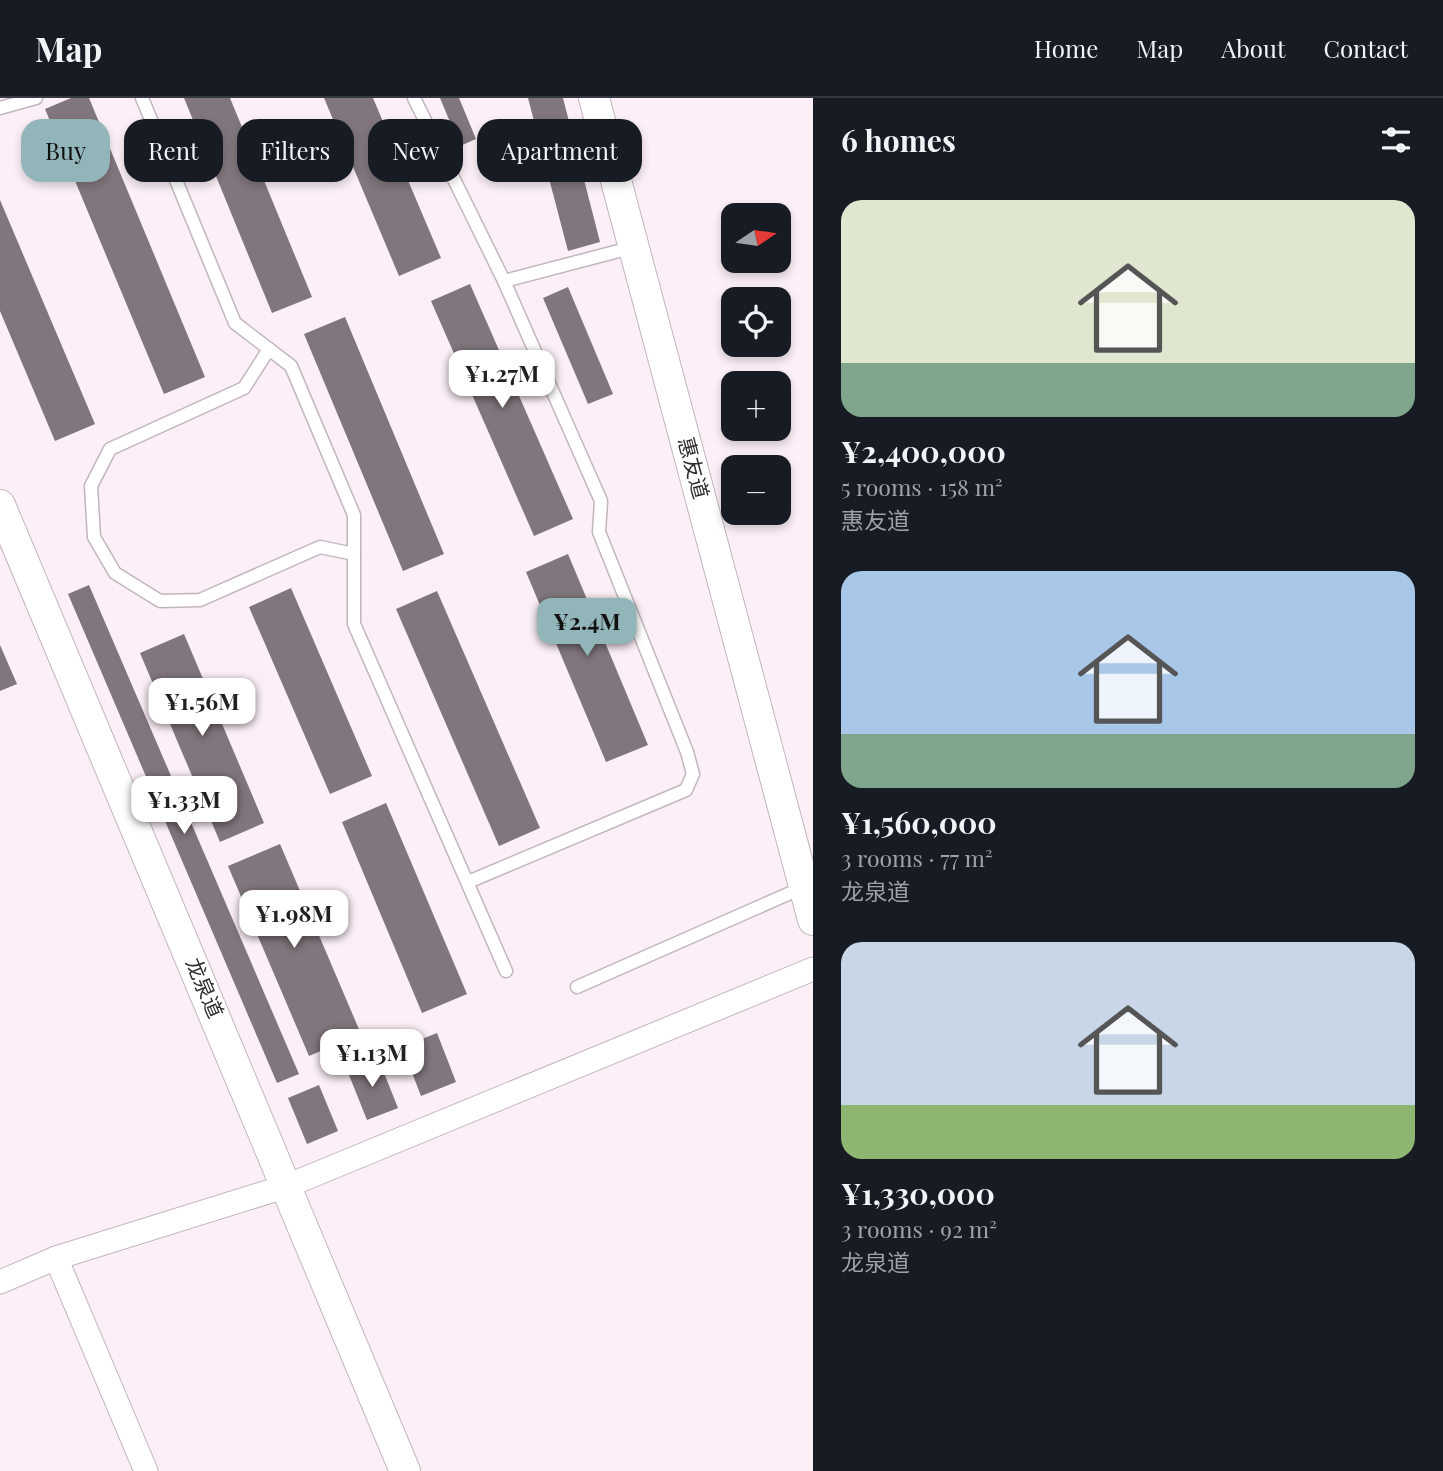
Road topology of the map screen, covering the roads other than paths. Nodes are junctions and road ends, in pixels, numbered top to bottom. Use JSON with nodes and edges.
{"nodes":[{"id":1,"x":36,"y":98,"type":"edge"},
{"id":2,"x":142,"y":98,"type":"edge"},
{"id":3,"x":414,"y":98,"type":"edge"},
{"id":4,"x":594,"y":98,"type":"edge"},
{"id":5,"x":0,"y":108,"type":"edge"},
{"id":6,"x":634,"y":247,"type":"junction"},
{"id":7,"x":504,"y":281,"type":"junction"},
{"id":8,"x":269,"y":349,"type":"junction"},
{"id":9,"x":0,"y":505,"type":"edge"},
{"id":10,"x":354,"y":554,"type":"junction"},
{"id":11,"x":468,"y":882,"type":"junction"},
{"id":12,"x":804,"y":887,"type":"junction"},
{"id":13,"x":813,"y":920,"type":"edge"},
{"id":14,"x":813,"y":969,"type":"edge"},
{"id":15,"x":506,"y":971,"type":"dead end"},
{"id":16,"x":577,"y":986,"type":"dead end"},
{"id":17,"x":288,"y":1186,"type":"junction"},
{"id":18,"x":57,"y":1258,"type":"junction"},
{"id":19,"x":0,"y":1282,"type":"edge"},
{"id":20,"x":146,"y":1471,"type":"edge"},
{"id":21,"x":405,"y":1471,"type":"edge"}],
"edges":[{"from":1,"to":5,"type":"lane"},
{"from":2,"to":8,"type":"lane"},
{"from":3,"to":7,"type":"lane"},
{"from":4,"to":6,"type":"street","name":"惠友道"},
{"from":6,"to":7,"type":"lane"},
{"from":6,"to":12,"type":"street","name":"惠友道"},
{"from":7,"to":11,"type":"lane"},
{"from":8,"to":10,"type":"lane"},
{"from":8,"to":10,"type":"lane"},
{"from":9,"to":17,"type":"street","name":"龙泉道"},
{"from":10,"to":11,"type":"lane"},
{"from":11,"to":15,"type":"lane"},
{"from":12,"to":13,"type":"street","name":"惠友道"},
{"from":12,"to":16,"type":"lane"},
{"from":14,"to":17,"type":"street"},
{"from":17,"to":18,"type":"street"},
{"from":17,"to":21,"type":"street","name":"龙泉道"},
{"from":18,"to":19,"type":"street"},
{"from":18,"to":20,"type":"street"}]}
